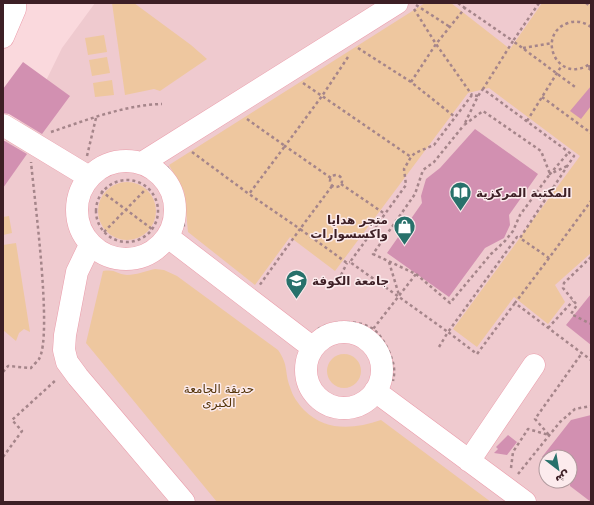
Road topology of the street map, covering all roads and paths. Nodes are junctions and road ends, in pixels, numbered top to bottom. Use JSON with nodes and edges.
{"nodes":[{"id":1,"x":15,"y":3,"type":"edge"},
{"id":2,"x":458,"y":3,"type":"edge"},
{"id":3,"x":539,"y":3,"type":"edge"},
{"id":4,"x":586,"y":3,"type":"edge"},
{"id":5,"x":409,"y":5,"type":"edge"},
{"id":6,"x":591,"y":7,"type":"edge"},
{"id":7,"x":465,"y":8,"type":"junction"},
{"id":8,"x":591,"y":26,"type":"edge"},
{"id":9,"x":450,"y":27,"type":"junction"},
{"id":10,"x":3,"y":37,"type":"edge"},
{"id":11,"x":513,"y":41,"type":"junction"},
{"id":12,"x":552,"y":43,"type":"junction"},
{"id":13,"x":436,"y":44,"type":"junction"},
{"id":14,"x":358,"y":48,"type":"dead end"},
{"id":15,"x":522,"y":48,"type":"junction"},
{"id":16,"x":349,"y":55,"type":"dead end"},
{"id":17,"x":562,"y":65,"type":"junction"},
{"id":18,"x":591,"y":65,"type":"edge"},
{"id":19,"x":587,"y":67,"type":"junction"},
{"id":20,"x":591,"y":70,"type":"edge"},
{"id":21,"x":556,"y":73,"type":"junction"},
{"id":22,"x":298,"y":79,"type":"dead end"},
{"id":23,"x":411,"y":82,"type":"junction"},
{"id":24,"x":575,"y":87,"type":"dead end"},
{"id":25,"x":483,"y":90,"type":"junction"},
{"id":26,"x":472,"y":95,"type":"junction"},
{"id":27,"x":322,"y":96,"type":"junction"},
{"id":28,"x":478,"y":96,"type":"junction"},
{"id":29,"x":542,"y":97,"type":"junction"},
{"id":30,"x":162,"y":104,"type":"dead end"},
{"id":31,"x":242,"y":115,"type":"dead end"},
{"id":32,"x":96,"y":117,"type":"junction"},
{"id":33,"x":455,"y":117,"type":"junction"},
{"id":34,"x":526,"y":121,"type":"junction"},
{"id":35,"x":3,"y":125,"type":"edge"},
{"id":36,"x":464,"y":125,"type":"junction"},
{"id":37,"x":591,"y":133,"type":"edge"},
{"id":38,"x":28,"y":139,"type":"junction"},
{"id":39,"x":194,"y":146,"type":"dead end"},
{"id":40,"x":284,"y":146,"type":"junction"},
{"id":41,"x":569,"y":152,"type":"junction"},
{"id":42,"x":411,"y":157,"type":"junction"},
{"id":43,"x":142,"y":163,"type":"junction"},
{"id":44,"x":165,"y":164,"type":"dead end"},
{"id":45,"x":568,"y":165,"type":"junction"},
{"id":46,"x":550,"y":174,"type":"junction"},
{"id":47,"x":331,"y":178,"type":"junction"},
{"id":48,"x":91,"y":180,"type":"junction"},
{"id":49,"x":341,"y":184,"type":"junction"},
{"id":50,"x":332,"y":186,"type":"junction"},
{"id":51,"x":146,"y":189,"type":"dead end"},
{"id":52,"x":249,"y":194,"type":"junction"},
{"id":53,"x":591,"y":201,"type":"edge"},
{"id":54,"x":590,"y":205,"type":"edge"},
{"id":55,"x":126,"y":210,"type":"junction"},
{"id":56,"x":385,"y":214,"type":"junction"},
{"id":57,"x":300,"y":229,"type":"junction"},
{"id":58,"x":168,"y":232,"type":"junction"},
{"id":59,"x":97,"y":238,"type":"junction"},
{"id":60,"x":520,"y":238,"type":"junction"},
{"id":61,"x":591,"y":257,"type":"edge"},
{"id":62,"x":549,"y":258,"type":"junction"},
{"id":63,"x":389,"y":262,"type":"junction"},
{"id":64,"x":349,"y":263,"type":"junction"},
{"id":65,"x":416,"y":274,"type":"junction"},
{"id":66,"x":341,"y":275,"type":"dead end"},
{"id":67,"x":257,"y":289,"type":"dead end"},
{"id":68,"x":399,"y":296,"type":"junction"},
{"id":69,"x":573,"y":301,"type":"junction"},
{"id":70,"x":515,"y":303,"type":"junction"},
{"id":71,"x":591,"y":324,"type":"edge"},
{"id":72,"x":548,"y":328,"type":"junction"},
{"id":73,"x":448,"y":332,"type":"junction"},
{"id":74,"x":369,"y":334,"type":"junction"},
{"id":75,"x":314,"y":339,"type":"junction"},
{"id":76,"x":439,"y":347,"type":"dead end"},
{"id":77,"x":582,"y":353,"type":"junction"},
{"id":78,"x":591,"y":360,"type":"edge"},
{"id":79,"x":534,"y":365,"type":"dead end"},
{"id":80,"x":3,"y":372,"type":"edge"},
{"id":81,"x":60,"y":376,"type":"dead end"},
{"id":82,"x":375,"y":391,"type":"junction"},
{"id":83,"x":591,"y":406,"type":"edge"},
{"id":84,"x":549,"y":435,"type":"junction"},
{"id":85,"x":3,"y":457,"type":"edge"},
{"id":86,"x":470,"y":461,"type":"junction"},
{"id":87,"x":510,"y":476,"type":"dead end"},
{"id":88,"x":514,"y":479,"type":"dead end"},
{"id":89,"x":184,"y":502,"type":"edge"},
{"id":90,"x":525,"y":502,"type":"edge"}],
"edges":[{"from":1,"to":10,"type":"lane"},
{"from":2,"to":7,"type":"path"},
{"from":3,"to":11,"type":"path"},
{"from":4,"to":6,"type":"path"},
{"from":5,"to":9,"type":"path"},
{"from":5,"to":13,"type":"path"},
{"from":5,"to":43,"type":"lane"},
{"from":7,"to":9,"type":"path"},
{"from":7,"to":11,"type":"path"},
{"from":8,"to":12,"type":"path"},
{"from":9,"to":13,"type":"path"},
{"from":11,"to":15,"type":"path"},
{"from":11,"to":25,"type":"path"},
{"from":12,"to":15,"type":"path"},
{"from":12,"to":17,"type":"path"},
{"from":13,"to":23,"type":"path"},
{"from":13,"to":26,"type":"path"},
{"from":14,"to":23,"type":"path"},
{"from":15,"to":21,"type":"path"},
{"from":16,"to":27,"type":"path"},
{"from":17,"to":19,"type":"path"},
{"from":17,"to":21,"type":"path"},
{"from":18,"to":19,"type":"path"},
{"from":19,"to":20,"type":"path"},
{"from":21,"to":24,"type":"path"},
{"from":21,"to":29,"type":"path"},
{"from":22,"to":27,"type":"path"},
{"from":23,"to":33,"type":"path"},
{"from":25,"to":28,"type":"path"},
{"from":25,"to":34,"type":"path"},
{"from":26,"to":28,"type":"path"},
{"from":26,"to":33,"type":"path"},
{"from":27,"to":40,"type":"path"},
{"from":27,"to":42,"type":"path"},
{"from":28,"to":36,"type":"path"},
{"from":29,"to":34,"type":"path"},
{"from":29,"to":37,"type":"path"},
{"from":30,"to":32,"type":"path"},
{"from":31,"to":40,"type":"path"},
{"from":32,"to":38,"type":"path"},
{"from":32,"to":48,"type":"path"},
{"from":33,"to":42,"type":"path"},
{"from":34,"to":41,"type":"path"},
{"from":35,"to":38,"type":"lane"},
{"from":36,"to":46,"type":"path"},
{"from":36,"to":63,"type":"path"},
{"from":38,"to":48,"type":"lane"},
{"from":38,"to":80,"type":"path"},
{"from":39,"to":52,"type":"path"},
{"from":40,"to":47,"type":"path"},
{"from":40,"to":52,"type":"path"},
{"from":41,"to":45,"type":"path"},
{"from":41,"to":46,"type":"path"},
{"from":42,"to":56,"type":"path"},
{"from":43,"to":48,"type":"lane"},
{"from":43,"to":58,"type":"lane"},
{"from":44,"to":58,"type":"path"},
{"from":45,"to":46,"type":"path"},
{"from":45,"to":60,"type":"path"},
{"from":46,"to":65,"type":"path"},
{"from":47,"to":49,"type":"path"},
{"from":47,"to":50,"type":"path"},
{"from":48,"to":55,"type":"path"},
{"from":48,"to":58,"type":"path"},
{"from":48,"to":59,"type":"path"},
{"from":48,"to":59,"type":"lane"},
{"from":49,"to":50,"type":"path"},
{"from":49,"to":56,"type":"path"},
{"from":50,"to":57,"type":"path"},
{"from":51,"to":55,"type":"path"},
{"from":52,"to":57,"type":"path"},
{"from":53,"to":54,"type":"path"},
{"from":54,"to":62,"type":"path"},
{"from":55,"to":58,"type":"path"},
{"from":55,"to":59,"type":"path"},
{"from":56,"to":64,"type":"path"},
{"from":57,"to":64,"type":"path"},
{"from":57,"to":67,"type":"path"},
{"from":58,"to":59,"type":"path"},
{"from":58,"to":59,"type":"lane"},
{"from":58,"to":75,"type":"lane"},
{"from":59,"to":89,"type":"lane"},
{"from":60,"to":62,"type":"path"},
{"from":60,"to":73,"type":"path"},
{"from":61,"to":69,"type":"path"},
{"from":62,"to":70,"type":"path"},
{"from":63,"to":65,"type":"path"},
{"from":63,"to":68,"type":"path"},
{"from":64,"to":66,"type":"path"},
{"from":64,"to":68,"type":"path"},
{"from":65,"to":68,"type":"path"},
{"from":68,"to":73,"type":"path"},
{"from":68,"to":74,"type":"path"},
{"from":69,"to":71,"type":"path"},
{"from":69,"to":72,"type":"path"},
{"from":70,"to":72,"type":"path"},
{"from":70,"to":73,"type":"path"},
{"from":72,"to":77,"type":"path"},
{"from":73,"to":76,"type":"path"},
{"from":74,"to":75,"type":"lane"},
{"from":74,"to":75,"type":"path"},
{"from":74,"to":82,"type":"lane"},
{"from":75,"to":82,"type":"lane"},
{"from":77,"to":78,"type":"path"},
{"from":77,"to":84,"type":"path"},
{"from":79,"to":86,"type":"lane"},
{"from":81,"to":85,"type":"path"},
{"from":82,"to":86,"type":"lane"},
{"from":83,"to":84,"type":"path"},
{"from":84,"to":87,"type":"path"},
{"from":84,"to":88,"type":"path"},
{"from":86,"to":90,"type":"lane"}]}
